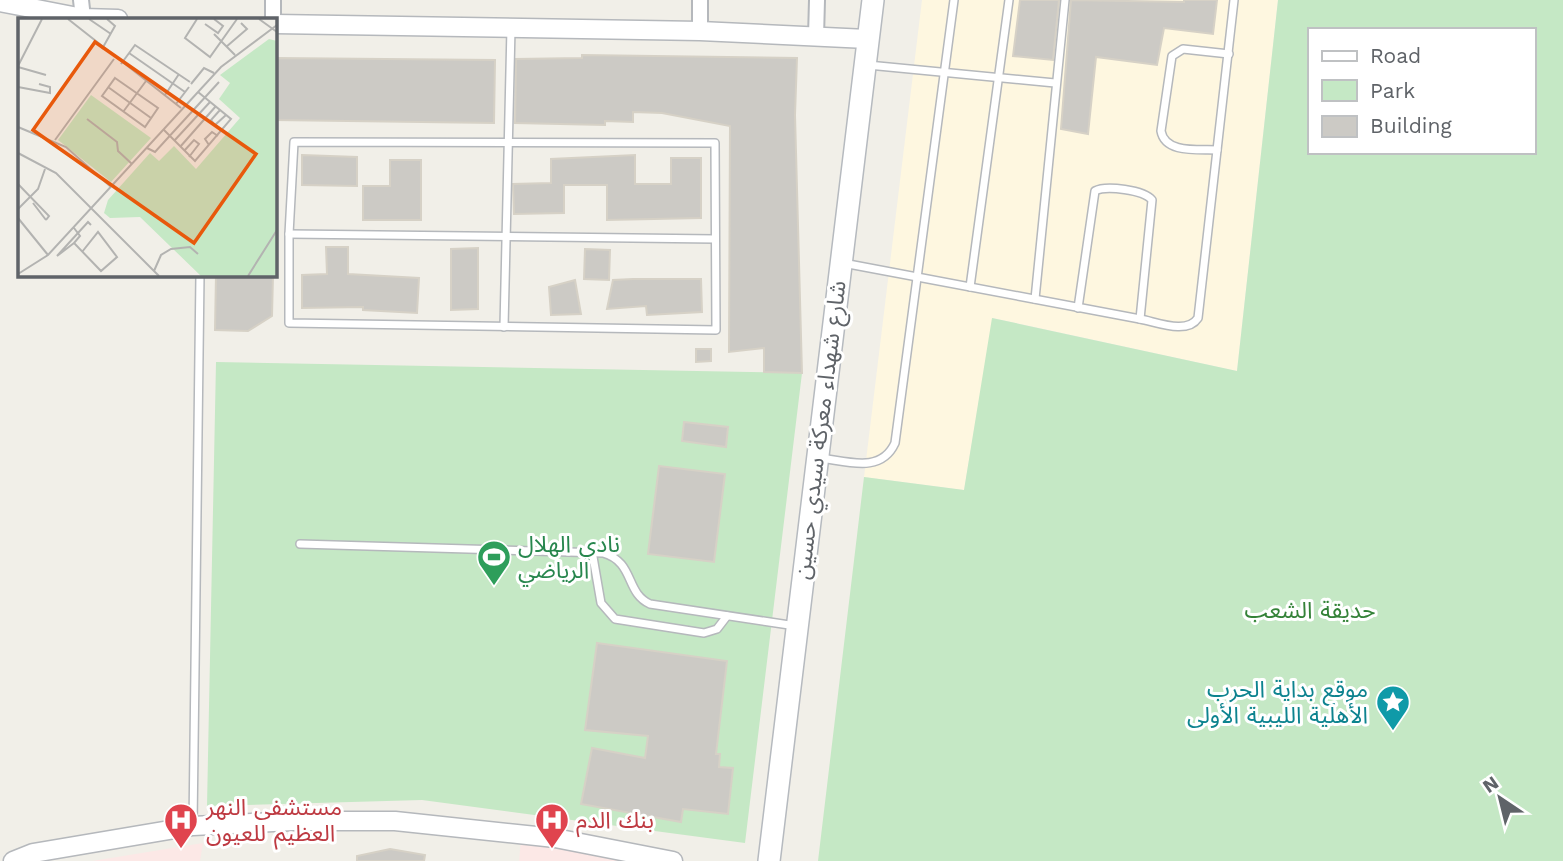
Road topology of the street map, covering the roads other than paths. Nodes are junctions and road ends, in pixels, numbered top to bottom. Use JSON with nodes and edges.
{"nodes":[{"id":1,"x":273,"y":0,"type":"edge"},
{"id":2,"x":700,"y":0,"type":"edge"},
{"id":3,"x":817,"y":0,"type":"edge"},
{"id":4,"x":873,"y":0,"type":"edge"},
{"id":5,"x":954,"y":0,"type":"edge"},
{"id":6,"x":1009,"y":0,"type":"edge"},
{"id":7,"x":1065,"y":0,"type":"edge"},
{"id":8,"x":1234,"y":0,"type":"edge"},
{"id":9,"x":0,"y":2,"type":"edge"},
{"id":10,"x":82,"y":9,"type":"edge"},
{"id":11,"x":114,"y":18,"type":"edge"},
{"id":12,"x":274,"y":18,"type":"edge"},
{"id":13,"x":276,"y":22,"type":"edge"},
{"id":14,"x":511,"y":27,"type":"junction"},
{"id":15,"x":700,"y":31,"type":"junction"},
{"id":16,"x":816,"y":37,"type":"junction"},
{"id":17,"x":867,"y":39,"type":"junction"},
{"id":18,"x":1229,"y":54,"type":"junction"},
{"id":19,"x":864,"y":65,"type":"junction"},
{"id":20,"x":944,"y":72,"type":"junction"},
{"id":21,"x":999,"y":77,"type":"junction"},
{"id":22,"x":1055,"y":83,"type":"junction"},
{"id":23,"x":509,"y":142,"type":"junction"},
{"id":24,"x":1217,"y":150,"type":"junction"},
{"id":25,"x":289,"y":234,"type":"junction"},
{"id":26,"x":506,"y":237,"type":"junction"},
{"id":27,"x":715,"y":239,"type":"junction"},
{"id":28,"x":841,"y":262,"type":"junction"},
{"id":29,"x":200,"y":276,"type":"edge"},
{"id":30,"x":916,"y":276,"type":"junction"},
{"id":31,"x":970,"y":287,"type":"junction"},
{"id":32,"x":1035,"y":299,"type":"junction"},
{"id":33,"x":1079,"y":308,"type":"junction"},
{"id":34,"x":1140,"y":320,"type":"junction"},
{"id":35,"x":504,"y":327,"type":"junction"},
{"id":36,"x":816,"y":457,"type":"junction"},
{"id":37,"x":300,"y":544,"type":"dead end"},
{"id":38,"x":592,"y":551,"type":"junction"},
{"id":39,"x":727,"y":615,"type":"junction"},
{"id":40,"x":796,"y":626,"type":"junction"},
{"id":41,"x":193,"y":826,"type":"junction"},
{"id":42,"x":13,"y":861,"type":"edge"},
{"id":43,"x":673,"y":861,"type":"edge"},
{"id":44,"x":769,"y":861,"type":"edge"}],
"edges":[{"from":1,"to":12,"type":"street"},
{"from":2,"to":15,"type":"street"},
{"from":3,"to":16,"type":"street"},
{"from":4,"to":17,"type":"main road","name":"شارع شهداء معركة سيدي حسين"},
{"from":5,"to":20,"type":"lane"},
{"from":6,"to":21,"type":"lane"},
{"from":7,"to":22,"type":"lane"},
{"from":8,"to":18,"type":"lane"},
{"from":9,"to":10,"type":"street"},
{"from":10,"to":11,"type":"street"},
{"from":13,"to":14,"type":"street"},
{"from":14,"to":15,"type":"street"},
{"from":14,"to":23,"type":"lane"},
{"from":15,"to":16,"type":"street"},
{"from":16,"to":17,"type":"street"},
{"from":17,"to":19,"type":"main road","name":"شارع شهداء معركة سيدي حسين"},
{"from":18,"to":24,"type":"lane"},
{"from":18,"to":24,"type":"lane"},
{"from":19,"to":20,"type":"lane"},
{"from":19,"to":28,"type":"main road","name":"شارع شهداء معركة سيدي حسين"},
{"from":20,"to":21,"type":"lane"},
{"from":20,"to":30,"type":"lane"},
{"from":21,"to":22,"type":"lane"},
{"from":21,"to":31,"type":"lane"},
{"from":22,"to":32,"type":"lane"},
{"from":23,"to":25,"type":"lane"},
{"from":23,"to":26,"type":"lane"},
{"from":23,"to":27,"type":"lane"},
{"from":24,"to":34,"type":"lane"},
{"from":25,"to":26,"type":"lane"},
{"from":25,"to":35,"type":"lane"},
{"from":26,"to":27,"type":"lane"},
{"from":26,"to":35,"type":"lane"},
{"from":27,"to":35,"type":"lane"},
{"from":28,"to":30,"type":"lane"},
{"from":28,"to":36,"type":"main road","name":"شارع شهداء معركة سيدي حسين"},
{"from":29,"to":41,"type":"lane"},
{"from":30,"to":31,"type":"lane"},
{"from":30,"to":36,"type":"lane"},
{"from":31,"to":32,"type":"lane"},
{"from":32,"to":33,"type":"lane"},
{"from":33,"to":34,"type":"lane"},
{"from":33,"to":34,"type":"lane"},
{"from":36,"to":40,"type":"main road","name":"شارع شهداء معركة سيدي حسين"},
{"from":37,"to":38,"type":"lane"},
{"from":38,"to":39,"type":"lane"},
{"from":38,"to":39,"type":"lane"},
{"from":39,"to":40,"type":"lane"},
{"from":40,"to":44,"type":"main road","name":"شارع شهداء معركة سيدي حسين"},
{"from":41,"to":42,"type":"street"},
{"from":41,"to":43,"type":"street"}]}
